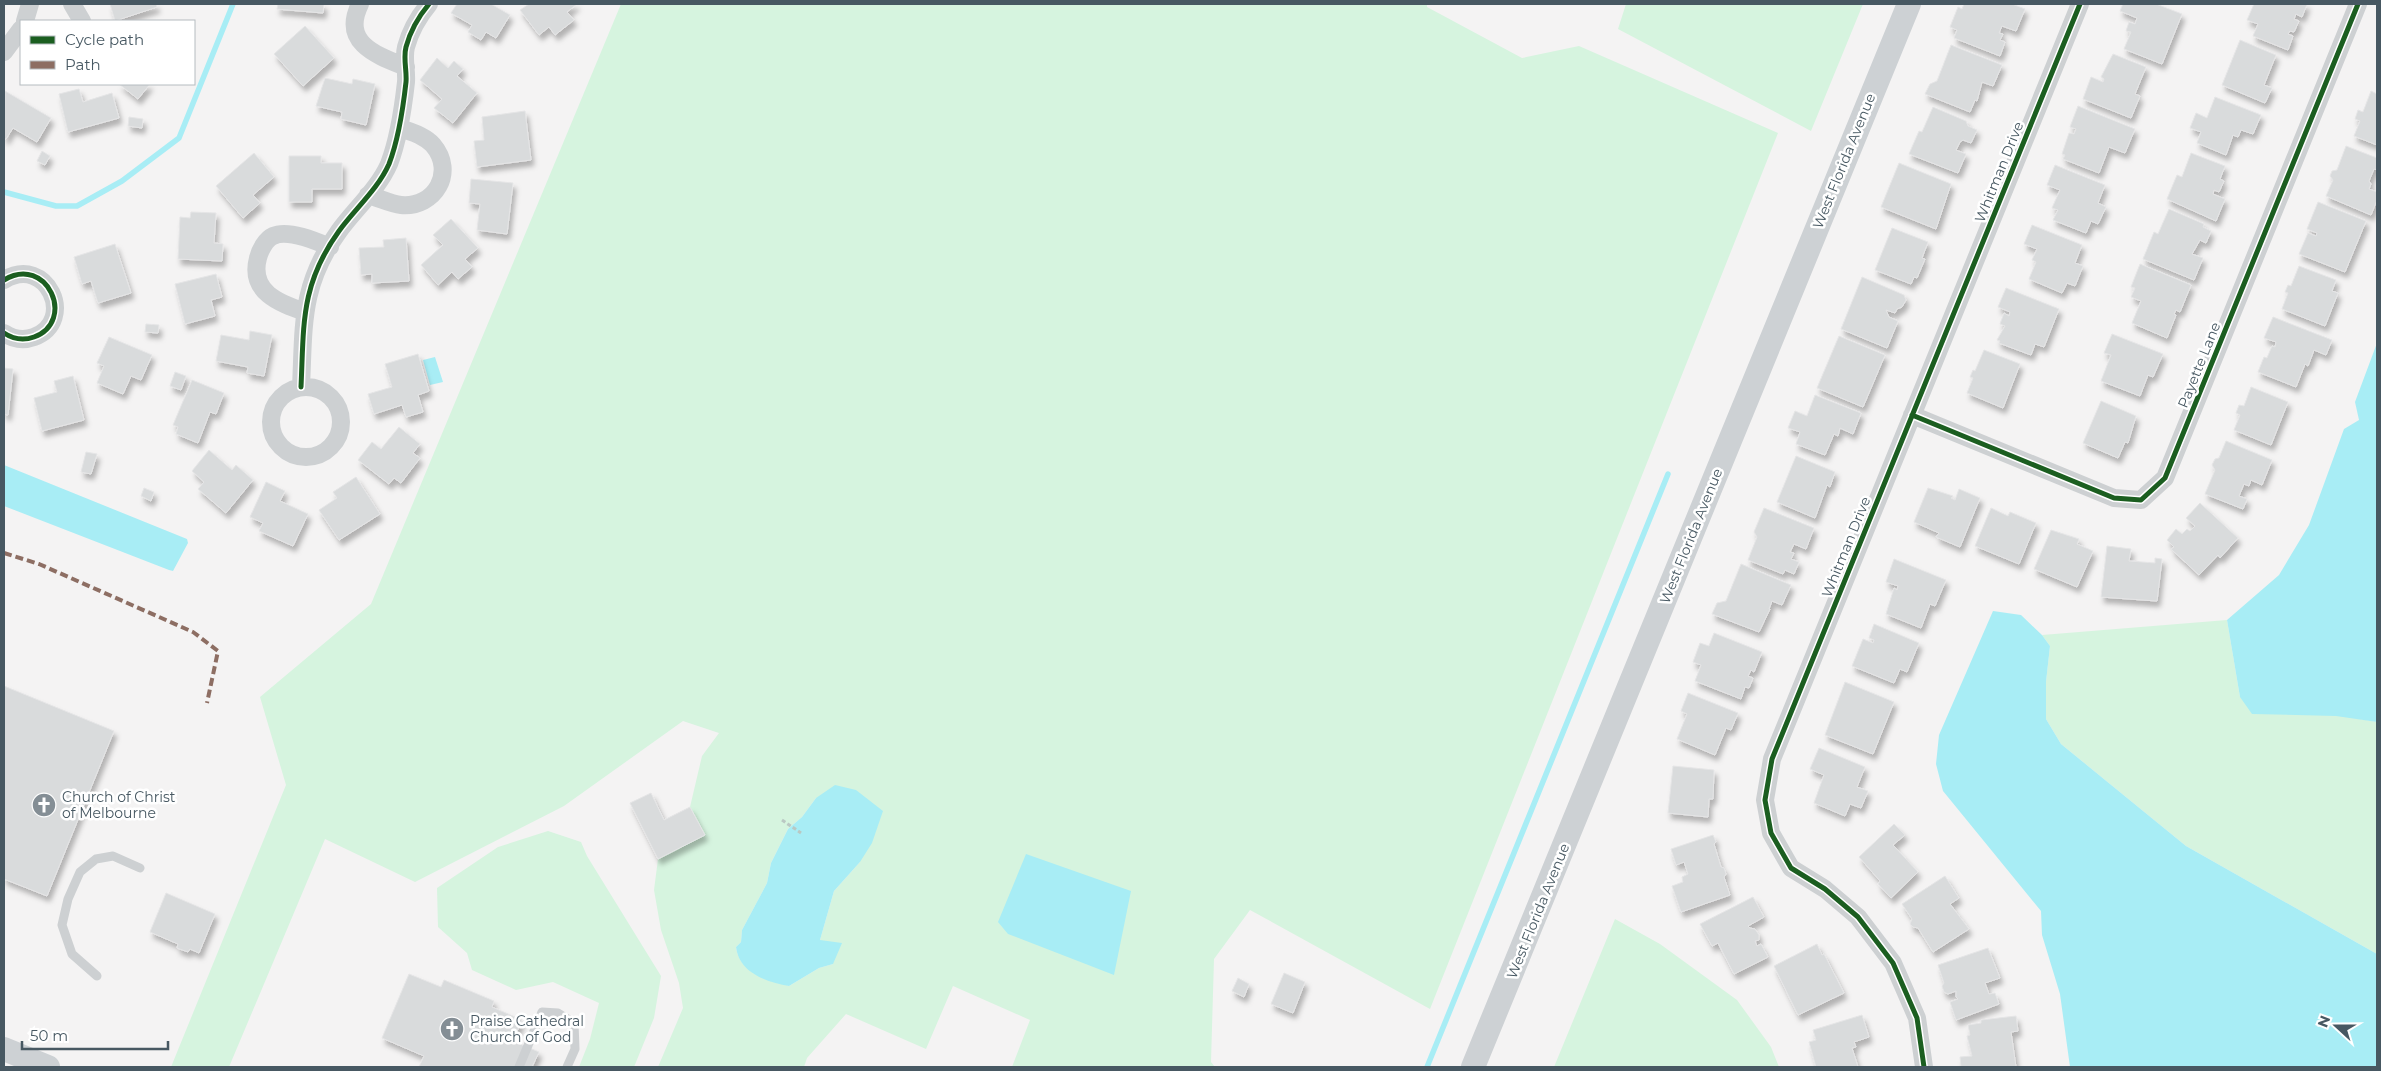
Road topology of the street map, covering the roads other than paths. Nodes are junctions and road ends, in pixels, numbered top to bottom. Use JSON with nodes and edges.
{"nodes":[{"id":1,"x":30,"y":4,"type":"edge"},
{"id":2,"x":72,"y":4,"type":"edge"},
{"id":3,"x":360,"y":4,"type":"edge"},
{"id":4,"x":429,"y":4,"type":"edge"},
{"id":5,"x":1909,"y":4,"type":"edge"},
{"id":6,"x":2080,"y":4,"type":"edge"},
{"id":7,"x":2358,"y":4,"type":"edge"},
{"id":8,"x":25,"y":20,"type":"edge"},
{"id":9,"x":81,"y":20,"type":"edge"},
{"id":10,"x":20,"y":31,"type":"edge"},
{"id":11,"x":11,"y":50,"type":"edge"},
{"id":12,"x":406,"y":67,"type":"junction"},
{"id":13,"x":399,"y":128,"type":"junction"},
{"id":14,"x":368,"y":195,"type":"junction"},
{"id":15,"x":330,"y":247,"type":"junction"},
{"id":16,"x":4,"y":279,"type":"edge"},
{"id":17,"x":305,"y":312,"type":"junction"},
{"id":18,"x":4,"y":333,"type":"edge"},
{"id":19,"x":301,"y":387,"type":"junction"},
{"id":20,"x":1912,"y":415,"type":"junction"},
{"id":21,"x":140,"y":868,"type":"dead end"},
{"id":22,"x":96,"y":976,"type":"dead end"},
{"id":23,"x":4,"y":1049,"type":"edge"},
{"id":24,"x":48,"y":1067,"type":"edge"},
{"id":25,"x":519,"y":1067,"type":"edge"},
{"id":26,"x":567,"y":1067,"type":"edge"},
{"id":27,"x":1473,"y":1067,"type":"edge"},
{"id":28,"x":1924,"y":1067,"type":"edge"}],
"edges":[{"from":1,"to":8,"type":"street"},
{"from":2,"to":9,"type":"street"},
{"from":3,"to":12,"type":"street"},
{"from":4,"to":12,"type":"street"},
{"from":5,"to":27,"type":"street","name":"West Florida Avenue"},
{"from":6,"to":20,"type":"street","name":"Whitman Drive"},
{"from":7,"to":20,"type":"street","name":"Payette Lane"},
{"from":10,"to":11,"type":"street"},
{"from":12,"to":13,"type":"street"},
{"from":13,"to":14,"type":"street"},
{"from":13,"to":14,"type":"street"},
{"from":14,"to":15,"type":"street"},
{"from":15,"to":17,"type":"street"},
{"from":15,"to":17,"type":"street"},
{"from":16,"to":18,"type":"street"},
{"from":17,"to":19,"type":"street"},
{"from":19,"to":19,"type":"street"},
{"from":20,"to":28,"type":"street","name":"Whitman Drive"},
{"from":21,"to":22,"type":"lane"},
{"from":23,"to":24,"type":"street"},
{"from":25,"to":26,"type":"lane"}]}
